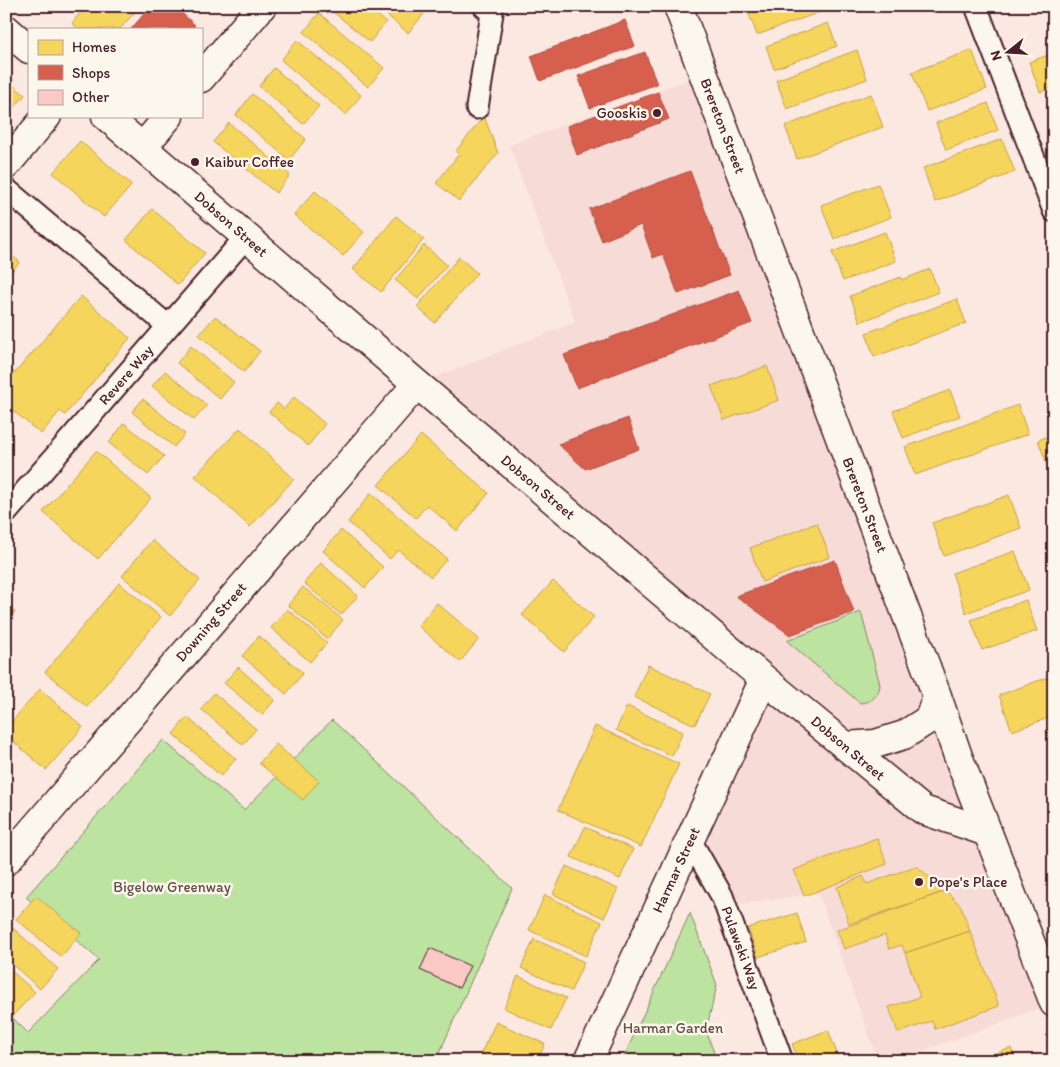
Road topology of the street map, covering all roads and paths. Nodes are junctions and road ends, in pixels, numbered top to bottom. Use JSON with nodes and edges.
{"nodes":[{"id":1,"x":262,"y":6,"type":"edge"},
{"id":2,"x":484,"y":6,"type":"edge"},
{"id":3,"x":678,"y":6,"type":"edge"},
{"id":4,"x":976,"y":6,"type":"edge"},
{"id":5,"x":6,"y":29,"type":"edge"},
{"id":6,"x":28,"y":48,"type":"edge"},
{"id":7,"x":202,"y":77,"type":"edge"},
{"id":8,"x":477,"y":108,"type":"dead end"},
{"id":9,"x":45,"y":118,"type":"edge"},
{"id":10,"x":108,"y":118,"type":"edge"},
{"id":11,"x":167,"y":118,"type":"edge"},
{"id":12,"x":143,"y":147,"type":"junction"},
{"id":13,"x":6,"y":165,"type":"edge"},
{"id":14,"x":6,"y":189,"type":"edge"},
{"id":15,"x":1054,"y":211,"type":"edge"},
{"id":16,"x":246,"y":237,"type":"junction"},
{"id":17,"x":168,"y":326,"type":"junction"},
{"id":18,"x":416,"y":384,"type":"junction"},
{"id":19,"x":6,"y":513,"type":"edge"},
{"id":20,"x":764,"y":678,"type":"junction"},
{"id":21,"x":938,"y":696,"type":"junction"},
{"id":22,"x":845,"y":746,"type":"junction"},
{"id":23,"x":987,"y":832,"type":"junction"},
{"id":24,"x":690,"y":840,"type":"junction"},
{"id":25,"x":6,"y":860,"type":"edge"},
{"id":26,"x":1054,"y":1003,"type":"edge"},
{"id":27,"x":588,"y":1061,"type":"edge"},
{"id":28,"x":782,"y":1061,"type":"edge"}],
"edges":[{"from":1,"to":7,"type":"street"},
{"from":2,"to":8,"type":"lane"},
{"from":3,"to":21,"type":"street","name":"Brereton Street"},
{"from":4,"to":15,"type":"lane"},
{"from":5,"to":6,"type":"street"},
{"from":9,"to":13,"type":"street"},
{"from":10,"to":12,"type":"street","name":"Dobson Street"},
{"from":11,"to":12,"type":"street"},
{"from":12,"to":16,"type":"street","name":"Dobson Street"},
{"from":14,"to":17,"type":"lane"},
{"from":16,"to":17,"type":"lane","name":"Revere Way"},
{"from":16,"to":18,"type":"street","name":"Dobson Street"},
{"from":17,"to":19,"type":"lane","name":"Revere Way"},
{"from":18,"to":20,"type":"street","name":"Dobson Street"},
{"from":18,"to":25,"type":"street","name":"Downing Street"},
{"from":20,"to":22,"type":"street","name":"Dobson Street"},
{"from":20,"to":24,"type":"street","name":"Harmar Street"},
{"from":21,"to":22,"type":"street"},
{"from":21,"to":23,"type":"street","name":"Brereton Street"},
{"from":22,"to":23,"type":"street","name":"Dobson Street"},
{"from":23,"to":26,"type":"street","name":"Brereton Street"},
{"from":24,"to":27,"type":"street","name":"Harmar Street"},
{"from":24,"to":28,"type":"lane","name":"Pulawski Way"}]}
